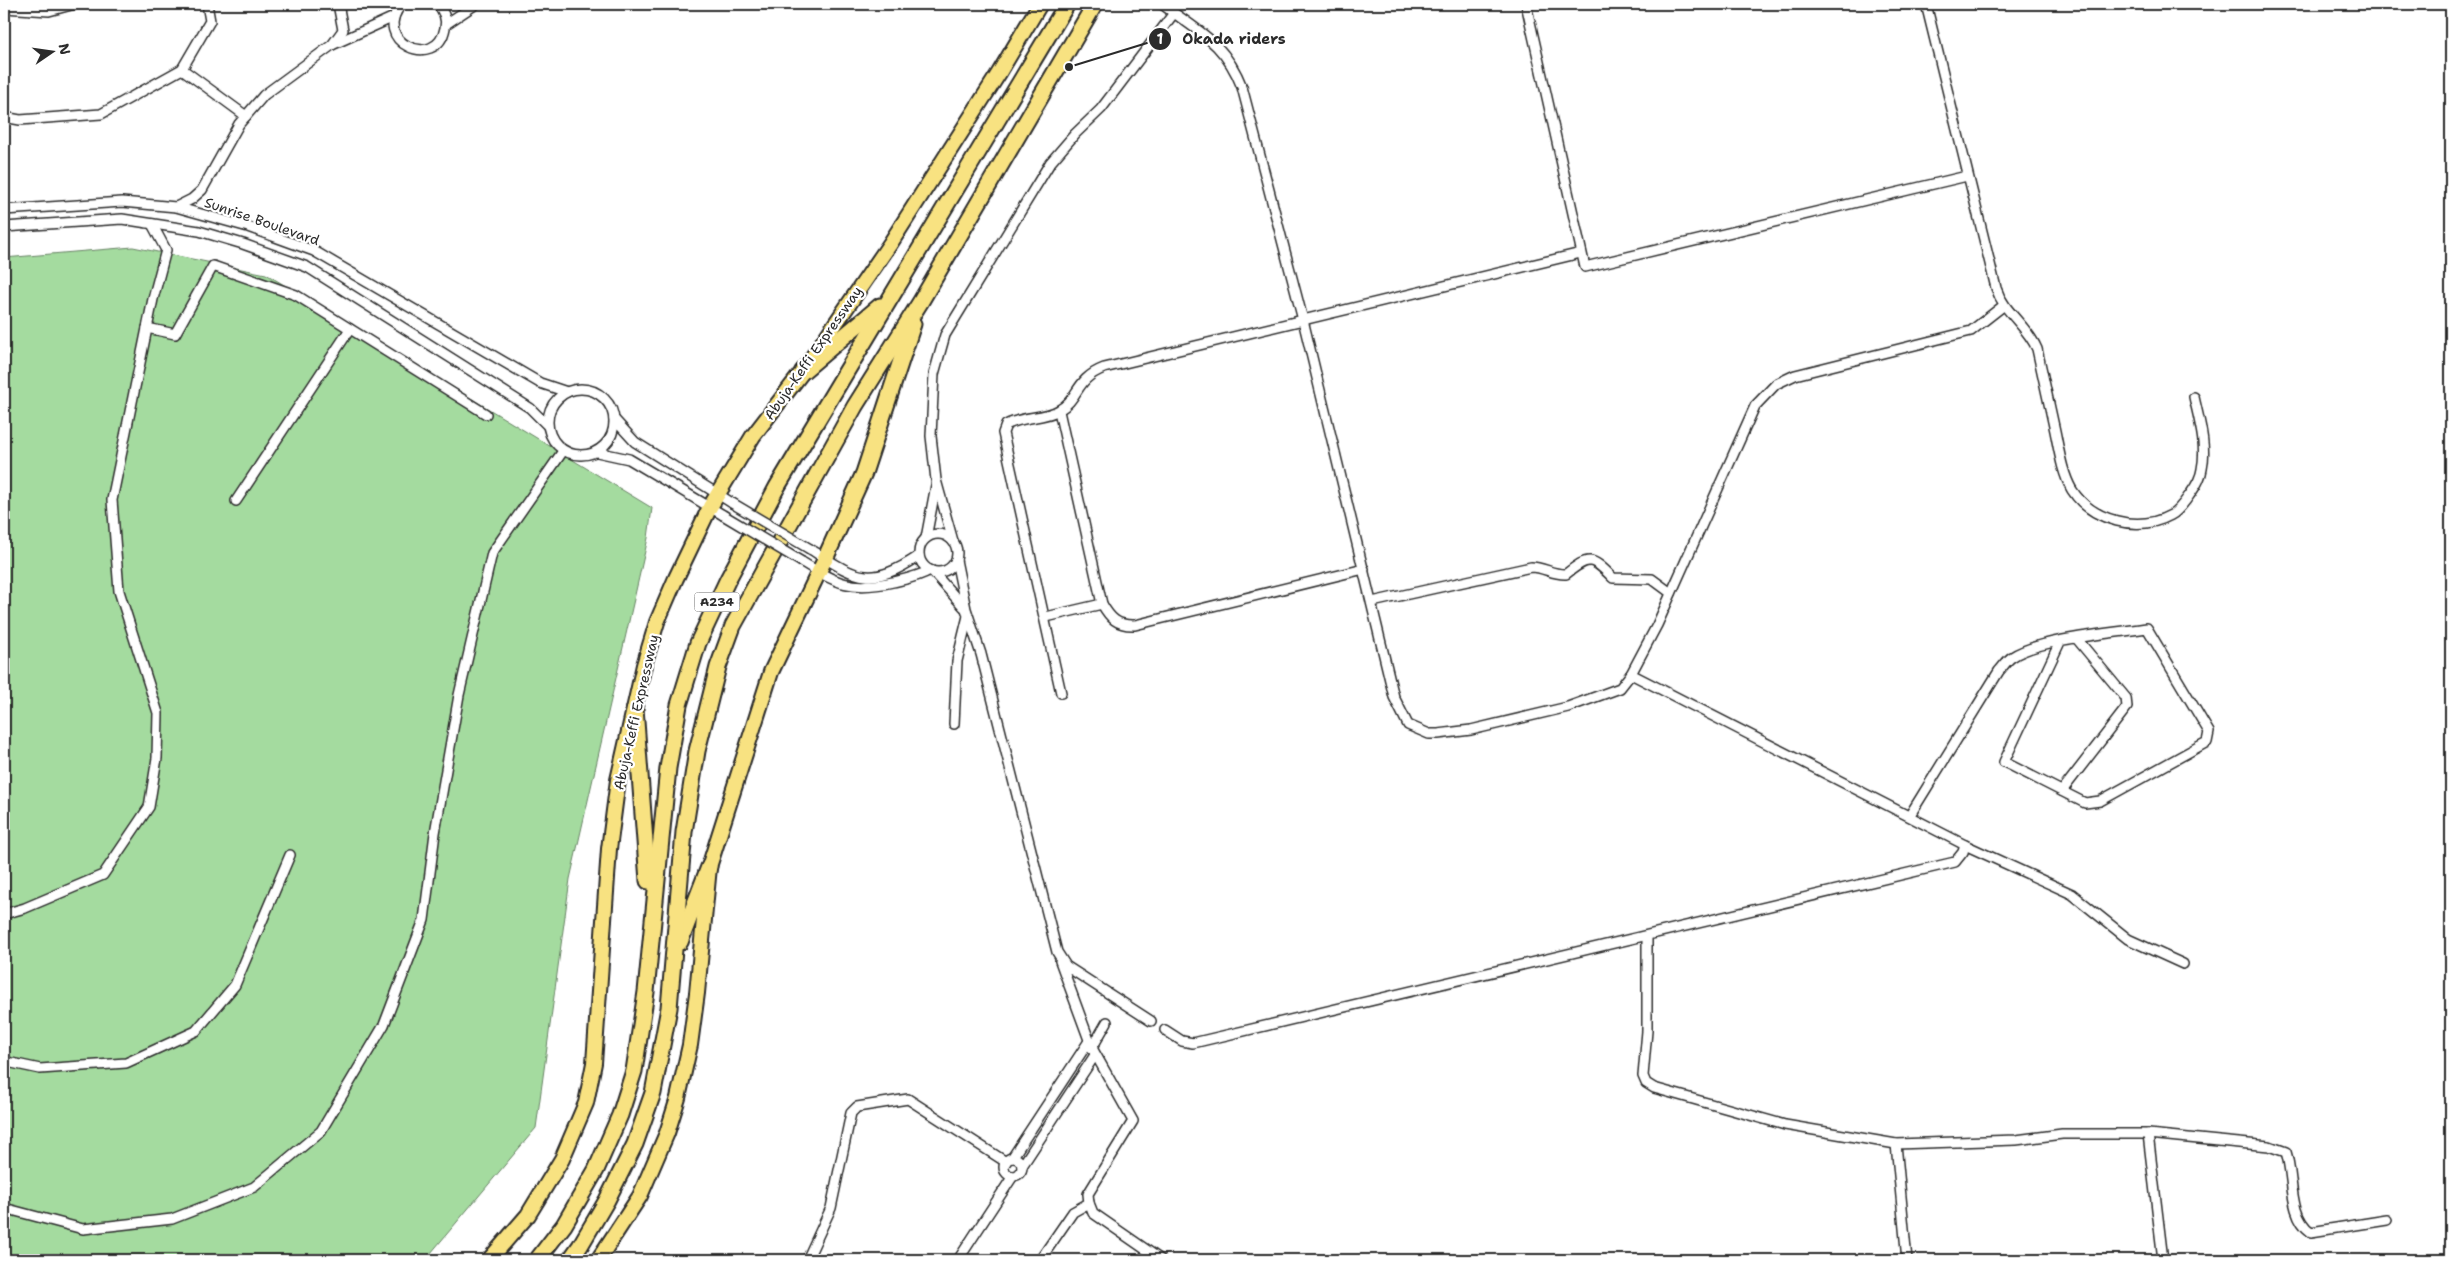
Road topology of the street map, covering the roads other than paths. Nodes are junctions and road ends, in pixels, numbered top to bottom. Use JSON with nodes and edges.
{"nodes":[{"id":1,"x":76,"y":4,"type":"edge"},
{"id":2,"x":207,"y":4,"type":"edge"},
{"id":3,"x":338,"y":4,"type":"edge"},
{"id":4,"x":402,"y":4,"type":"edge"},
{"id":5,"x":437,"y":4,"type":"edge"},
{"id":6,"x":476,"y":4,"type":"edge"},
{"id":7,"x":1040,"y":4,"type":"edge"},
{"id":8,"x":1066,"y":4,"type":"edge"},
{"id":9,"x":1095,"y":4,"type":"edge"},
{"id":10,"x":1162,"y":4,"type":"edge"},
{"id":11,"x":1526,"y":4,"type":"edge"},
{"id":12,"x":1926,"y":4,"type":"edge"},
{"id":13,"x":4,"y":8,"type":"edge"},
{"id":14,"x":1174,"y":13,"type":"junction"},
{"id":15,"x":394,"y":16,"type":"junction"},
{"id":16,"x":446,"y":24,"type":"junction"},
{"id":17,"x":332,"y":46,"type":"junction"},
{"id":18,"x":182,"y":69,"type":"junction"},
{"id":19,"x":246,"y":116,"type":"junction"},
{"id":20,"x":4,"y":117,"type":"edge"},
{"id":21,"x":1967,"y":176,"type":"junction"},
{"id":22,"x":176,"y":207,"type":"junction"},
{"id":23,"x":4,"y":210,"type":"edge"},
{"id":24,"x":152,"y":224,"type":"junction"},
{"id":25,"x":4,"y":227,"type":"edge"},
{"id":26,"x":1581,"y":253,"type":"junction"},
{"id":27,"x":889,"y":298,"type":"junction"},
{"id":28,"x":921,"y":301,"type":"junction"},
{"id":29,"x":2003,"y":306,"type":"junction"},
{"id":30,"x":1303,"y":320,"type":"junction"},
{"id":31,"x":147,"y":328,"type":"junction"},
{"id":32,"x":350,"y":329,"type":"junction"},
{"id":33,"x":803,"y":371,"type":"junction"},
{"id":34,"x":567,"y":392,"type":"junction"},
{"id":35,"x":2194,"y":397,"type":"dead end"},
{"id":36,"x":1058,"y":411,"type":"junction"},
{"id":37,"x":486,"y":414,"type":"dead end"},
{"id":38,"x":614,"y":419,"type":"junction"},
{"id":39,"x":548,"y":425,"type":"junction"},
{"id":40,"x":563,"y":450,"type":"junction"},
{"id":41,"x":597,"y":452,"type":"junction"},
{"id":42,"x":936,"y":480,"type":"junction"},
{"id":43,"x":717,"y":494,"type":"junction"},
{"id":44,"x":236,"y":501,"type":"dead end"},
{"id":45,"x":710,"y":507,"type":"junction"},
{"id":46,"x":926,"y":538,"type":"junction"},
{"id":47,"x":953,"y":541,"type":"junction"},
{"id":48,"x":919,"y":556,"type":"junction"},
{"id":49,"x":956,"y":560,"type":"junction"},
{"id":50,"x":822,"y":566,"type":"junction"},
{"id":51,"x":1364,"y":569,"type":"junction"},
{"id":52,"x":931,"y":571,"type":"junction"},
{"id":53,"x":1670,"y":593,"type":"junction"},
{"id":54,"x":1372,"y":602,"type":"junction"},
{"id":55,"x":1102,"y":604,"type":"junction"},
{"id":56,"x":967,"y":612,"type":"junction"},
{"id":57,"x":1046,"y":617,"type":"junction"},
{"id":58,"x":2077,"y":639,"type":"junction"},
{"id":59,"x":2060,"y":642,"type":"junction"},
{"id":60,"x":1631,"y":674,"type":"junction"},
{"id":61,"x":1061,"y":693,"type":"dead end"},
{"id":62,"x":635,"y":708,"type":"junction"},
{"id":63,"x":954,"y":724,"type":"dead end"},
{"id":64,"x":2062,"y":791,"type":"junction"},
{"id":65,"x":1910,"y":815,"type":"junction"},
{"id":66,"x":1965,"y":845,"type":"junction"},
{"id":67,"x":290,"y":855,"type":"dead end"},
{"id":68,"x":709,"y":867,"type":"junction"},
{"id":69,"x":4,"y":914,"type":"edge"},
{"id":70,"x":651,"y":922,"type":"junction"},
{"id":71,"x":1647,"y":937,"type":"junction"},
{"id":72,"x":1057,"y":952,"type":"junction"},
{"id":73,"x":675,"y":955,"type":"junction"},
{"id":74,"x":2183,"y":964,"type":"dead end"},
{"id":75,"x":1151,"y":1021,"type":"dead end"},
{"id":76,"x":1107,"y":1022,"type":"dead end"},
{"id":77,"x":1165,"y":1030,"type":"dead end"},
{"id":78,"x":1092,"y":1048,"type":"junction"},
{"id":79,"x":4,"y":1058,"type":"edge"},
{"id":80,"x":2148,"y":1134,"type":"junction"},
{"id":81,"x":1896,"y":1144,"type":"junction"},
{"id":82,"x":1009,"y":1160,"type":"junction"},
{"id":83,"x":1022,"y":1166,"type":"junction"},
{"id":84,"x":1013,"y":1176,"type":"junction"},
{"id":85,"x":1089,"y":1203,"type":"junction"},
{"id":86,"x":4,"y":1208,"type":"edge"},
{"id":87,"x":2387,"y":1220,"type":"dead end"},
{"id":88,"x":489,"y":1260,"type":"edge"},
{"id":89,"x":537,"y":1260,"type":"edge"},
{"id":90,"x":570,"y":1260,"type":"edge"},
{"id":91,"x":598,"y":1260,"type":"edge"},
{"id":92,"x":807,"y":1260,"type":"edge"},
{"id":93,"x":958,"y":1260,"type":"edge"},
{"id":94,"x":1040,"y":1260,"type":"edge"},
{"id":95,"x":1161,"y":1260,"type":"edge"},
{"id":96,"x":1907,"y":1260,"type":"edge"},
{"id":97,"x":2163,"y":1260,"type":"edge"}],
"edges":[{"from":1,"to":13,"type":"street"},
{"from":2,"to":18,"type":"street"},
{"from":3,"to":17,"type":"street"},
{"from":4,"to":15,"type":"street"},
{"from":5,"to":16,"type":"street"},
{"from":6,"to":16,"type":"street"},
{"from":7,"to":33,"type":"highway","name":"Abuja-Keffi Expressway"},
{"from":8,"to":27,"type":"highway","number":"A234"},
{"from":9,"to":28,"type":"highway","number":"A234"},
{"from":10,"to":14,"type":"street"},
{"from":11,"to":26,"type":"street"},
{"from":12,"to":21,"type":"street"},
{"from":14,"to":30,"type":"street"},
{"from":14,"to":42,"type":"street"},
{"from":15,"to":16,"type":"street"},
{"from":15,"to":17,"type":"street"},
{"from":17,"to":19,"type":"street"},
{"from":18,"to":19,"type":"street"},
{"from":18,"to":20,"type":"street"},
{"from":19,"to":22,"type":"street"},
{"from":21,"to":26,"type":"street"},
{"from":21,"to":29,"type":"street"},
{"from":22,"to":23,"type":"street","name":"Sunrise Boulevard"},
{"from":22,"to":34,"type":"street","name":"Sunrise Boulevard"},
{"from":24,"to":25,"type":"street","name":"Sunrise Boulevard"},
{"from":24,"to":31,"type":"street"},
{"from":24,"to":39,"type":"street","name":"Sunrise Boulevard"},
{"from":26,"to":30,"type":"street"},
{"from":27,"to":33,"type":"highway"},
{"from":27,"to":70,"type":"highway","number":"A234"},
{"from":28,"to":50,"type":"highway"},
{"from":28,"to":73,"type":"highway","number":"A234"},
{"from":29,"to":35,"type":"street"},
{"from":29,"to":53,"type":"street"},
{"from":30,"to":36,"type":"street"},
{"from":30,"to":51,"type":"street"},
{"from":31,"to":32,"type":"street"},
{"from":31,"to":69,"type":"street"},
{"from":32,"to":37,"type":"street"},
{"from":32,"to":44,"type":"street"},
{"from":33,"to":43,"type":"highway","name":"Abuja-Keffi Expressway"},
{"from":34,"to":38,"type":"street"},
{"from":34,"to":39,"type":"street"},
{"from":36,"to":55,"type":"street"},
{"from":36,"to":57,"type":"street"},
{"from":38,"to":41,"type":"street"},
{"from":38,"to":43,"type":"street"},
{"from":39,"to":40,"type":"street"},
{"from":40,"to":41,"type":"street"},
{"from":40,"to":86,"type":"street"},
{"from":41,"to":45,"type":"street"},
{"from":42,"to":46,"type":"street"},
{"from":42,"to":47,"type":"street"},
{"from":43,"to":45,"type":"highway","name":"Abuja-Keffi Expressway"},
{"from":43,"to":50,"type":"street","bridge":true},
{"from":45,"to":50,"type":"street","bridge":true},
{"from":45,"to":62,"type":"highway","name":"Abuja-Keffi Expressway"},
{"from":46,"to":47,"type":"street"},
{"from":46,"to":48,"type":"street"},
{"from":47,"to":49,"type":"street"},
{"from":48,"to":50,"type":"street"},
{"from":48,"to":52,"type":"street"},
{"from":49,"to":52,"type":"street"},
{"from":49,"to":56,"type":"street"},
{"from":50,"to":52,"type":"street"},
{"from":50,"to":68,"type":"highway"},
{"from":51,"to":54,"type":"street"},
{"from":51,"to":55,"type":"street"},
{"from":52,"to":56,"type":"street"},
{"from":53,"to":54,"type":"street"},
{"from":53,"to":60,"type":"street"},
{"from":54,"to":60,"type":"street"},
{"from":55,"to":57,"type":"street"},
{"from":56,"to":63,"type":"street"},
{"from":56,"to":72,"type":"street"},
{"from":57,"to":61,"type":"street"},
{"from":58,"to":59,"type":"street"},
{"from":58,"to":64,"type":"street"},
{"from":58,"to":64,"type":"street"},
{"from":59,"to":64,"type":"street"},
{"from":59,"to":65,"type":"street"},
{"from":60,"to":65,"type":"street"},
{"from":62,"to":70,"type":"highway"},
{"from":62,"to":88,"type":"highway","name":"Abuja-Keffi Expressway"},
{"from":65,"to":66,"type":"street"},
{"from":66,"to":71,"type":"street"},
{"from":66,"to":74,"type":"street"},
{"from":67,"to":79,"type":"street"},
{"from":68,"to":73,"type":"highway"},
{"from":68,"to":91,"type":"highway"},
{"from":70,"to":89,"type":"highway","number":"A234"},
{"from":71,"to":77,"type":"street"},
{"from":71,"to":81,"type":"street"},
{"from":72,"to":75,"type":"street"},
{"from":72,"to":78,"type":"street"},
{"from":73,"to":90,"type":"highway","number":"A234"},
{"from":76,"to":78,"type":"street"},
{"from":78,"to":82,"type":"street"},
{"from":78,"to":83,"type":"street"},
{"from":78,"to":85,"type":"street"},
{"from":80,"to":81,"type":"street"},
{"from":80,"to":87,"type":"street"},
{"from":80,"to":97,"type":"street"},
{"from":81,"to":96,"type":"street"},
{"from":82,"to":83,"type":"street"},
{"from":82,"to":84,"type":"street"},
{"from":82,"to":92,"type":"street"},
{"from":83,"to":84,"type":"street"},
{"from":84,"to":93,"type":"street"},
{"from":85,"to":94,"type":"street"},
{"from":85,"to":95,"type":"street"}]}
